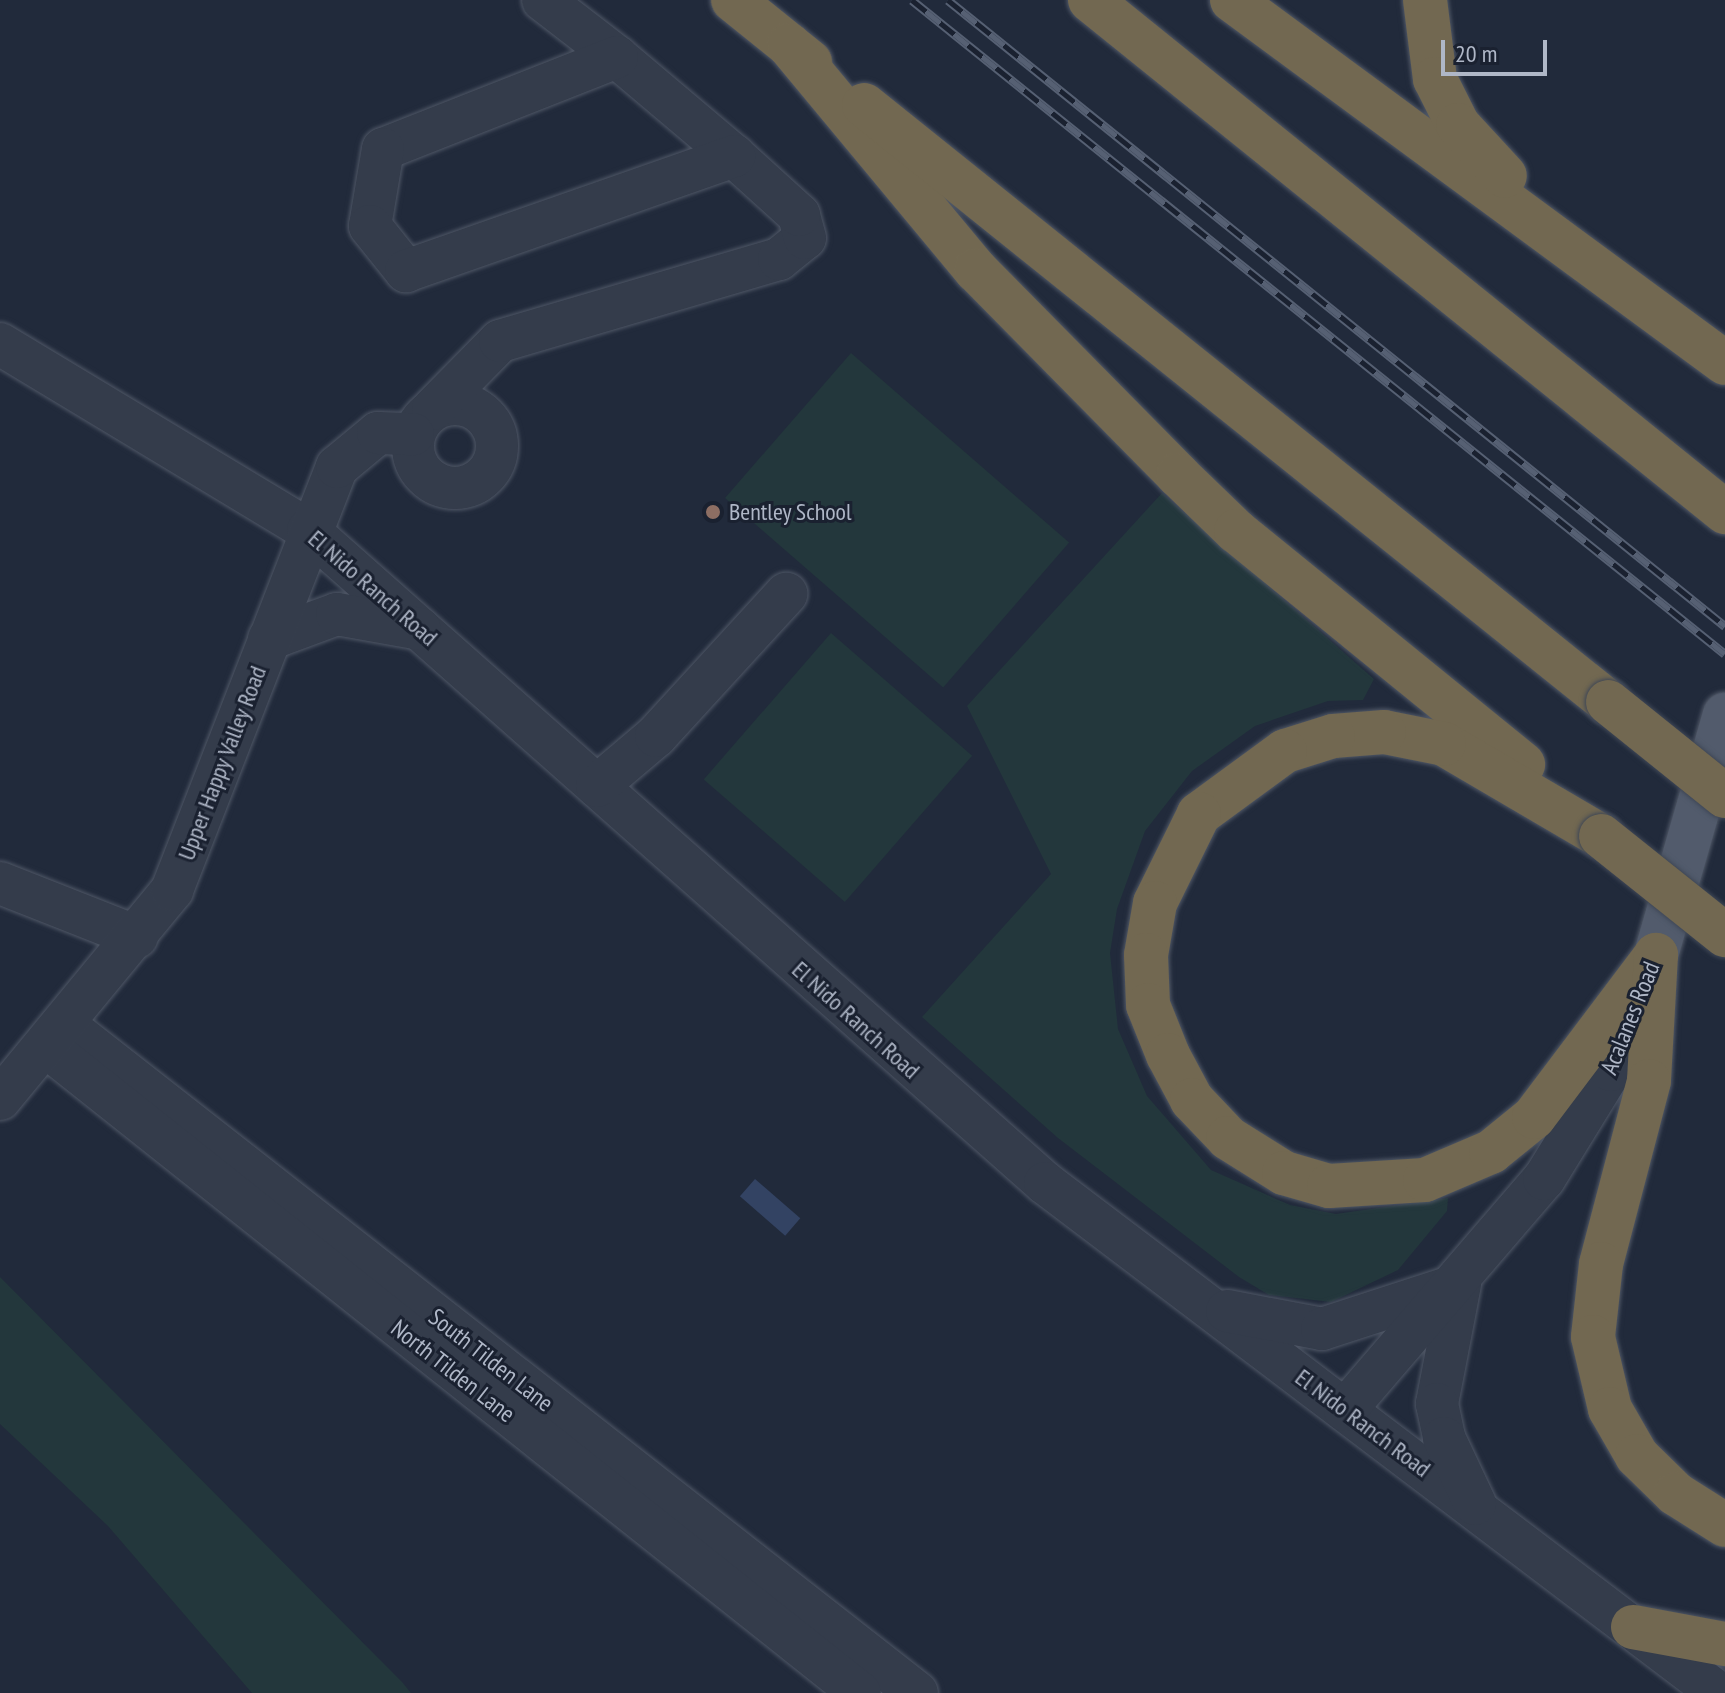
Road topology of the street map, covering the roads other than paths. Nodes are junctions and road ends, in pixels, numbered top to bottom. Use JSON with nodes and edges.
{"nodes":[{"id":1,"x":543,"y":0,"type":"edge"},
{"id":2,"x":733,"y":0,"type":"edge"},
{"id":3,"x":1090,"y":0,"type":"edge"},
{"id":4,"x":1232,"y":0,"type":"edge"},
{"id":5,"x":1425,"y":0,"type":"edge"},
{"id":6,"x":789,"y":45,"type":"junction"},
{"id":7,"x":617,"y":57,"type":"junction"},
{"id":8,"x":734,"y":156,"type":"junction"},
{"id":9,"x":1592,"y":262,"type":"junction"},
{"id":10,"x":0,"y":344,"type":"edge"},
{"id":11,"x":1725,"y":363,"type":"edge"},
{"id":12,"x":1725,"y":512,"type":"edge"},
{"id":13,"x":308,"y":530,"type":"junction"},
{"id":14,"x":786,"y":594,"type":"dead end"},
{"id":15,"x":420,"y":629,"type":"junction"},
{"id":16,"x":269,"y":639,"type":"junction"},
{"id":17,"x":1725,"y":715,"type":"edge"},
{"id":18,"x":597,"y":786,"type":"junction"},
{"id":19,"x":1725,"y":796,"type":"edge"},
{"id":20,"x":1601,"y":836,"type":"junction"},
{"id":21,"x":0,"y":883,"type":"edge"},
{"id":22,"x":1725,"y":935,"type":"edge"},
{"id":23,"x":137,"y":937,"type":"junction"},
{"id":24,"x":1656,"y":955,"type":"junction"},
{"id":25,"x":57,"y":1036,"type":"junction"},
{"id":26,"x":0,"y":1099,"type":"edge"},
{"id":27,"x":1460,"y":1283,"type":"junction"},
{"id":28,"x":1206,"y":1304,"type":"junction"},
{"id":29,"x":1345,"y":1410,"type":"junction"},
{"id":30,"x":1480,"y":1511,"type":"junction"},
{"id":31,"x":1725,"y":1525,"type":"edge"},
{"id":32,"x":1633,"y":1627,"type":"junction"},
{"id":33,"x":1725,"y":1644,"type":"edge"},
{"id":34,"x":860,"y":1693,"type":"edge"},
{"id":35,"x":917,"y":1693,"type":"edge"},
{"id":36,"x":1718,"y":1693,"type":"edge"}],
"edges":[{"from":1,"to":7,"type":"street"},
{"from":2,"to":6,"type":"highway"},
{"from":3,"to":12,"type":"highway"},
{"from":4,"to":9,"type":"highway"},
{"from":5,"to":9,"type":"highway"},
{"from":6,"to":19,"type":"highway","bridge":true},
{"from":6,"to":20,"type":"highway"},
{"from":7,"to":8,"type":"street"},
{"from":7,"to":8,"type":"street"},
{"from":8,"to":13,"type":"street","name":"Upper Happy Valley Road"},
{"from":9,"to":11,"type":"highway"},
{"from":10,"to":13,"type":"street","name":"El Nido Ranch Road"},
{"from":13,"to":15,"type":"street","name":"El Nido Ranch Road"},
{"from":13,"to":16,"type":"street","name":"Upper Happy Valley Road"},
{"from":14,"to":18,"type":"street"},
{"from":15,"to":16,"type":"street"},
{"from":15,"to":18,"type":"street","name":"El Nido Ranch Road"},
{"from":16,"to":23,"type":"street","name":"Upper Happy Valley Road"},
{"from":17,"to":24,"type":"main road","name":"Acalanes Road"},
{"from":18,"to":28,"type":"street","name":"El Nido Ranch Road"},
{"from":20,"to":22,"type":"highway","bridge":true},
{"from":20,"to":24,"type":"highway"},
{"from":21,"to":23,"type":"street"},
{"from":23,"to":25,"type":"street","name":"Upper Happy Valley Road"},
{"from":24,"to":27,"type":"street","name":"Acalanes Road"},
{"from":24,"to":31,"type":"highway"},
{"from":25,"to":26,"type":"street","name":"Upper Happy Valley Road"},
{"from":25,"to":34,"type":"street","name":"North Tilden Lane"},
{"from":25,"to":35,"type":"street","name":"South Tilden Lane"},
{"from":27,"to":28,"type":"street"},
{"from":27,"to":29,"type":"street","name":"Acalanes Road"},
{"from":27,"to":30,"type":"street","name":"Acalanes Road"},
{"from":28,"to":29,"type":"street","name":"El Nido Ranch Road"},
{"from":29,"to":30,"type":"street","name":"El Nido Ranch Road"},
{"from":30,"to":32,"type":"street","name":"El Nido Ranch Road"},
{"from":32,"to":33,"type":"highway"},
{"from":32,"to":36,"type":"street","name":"El Nido Ranch Road"}]}
